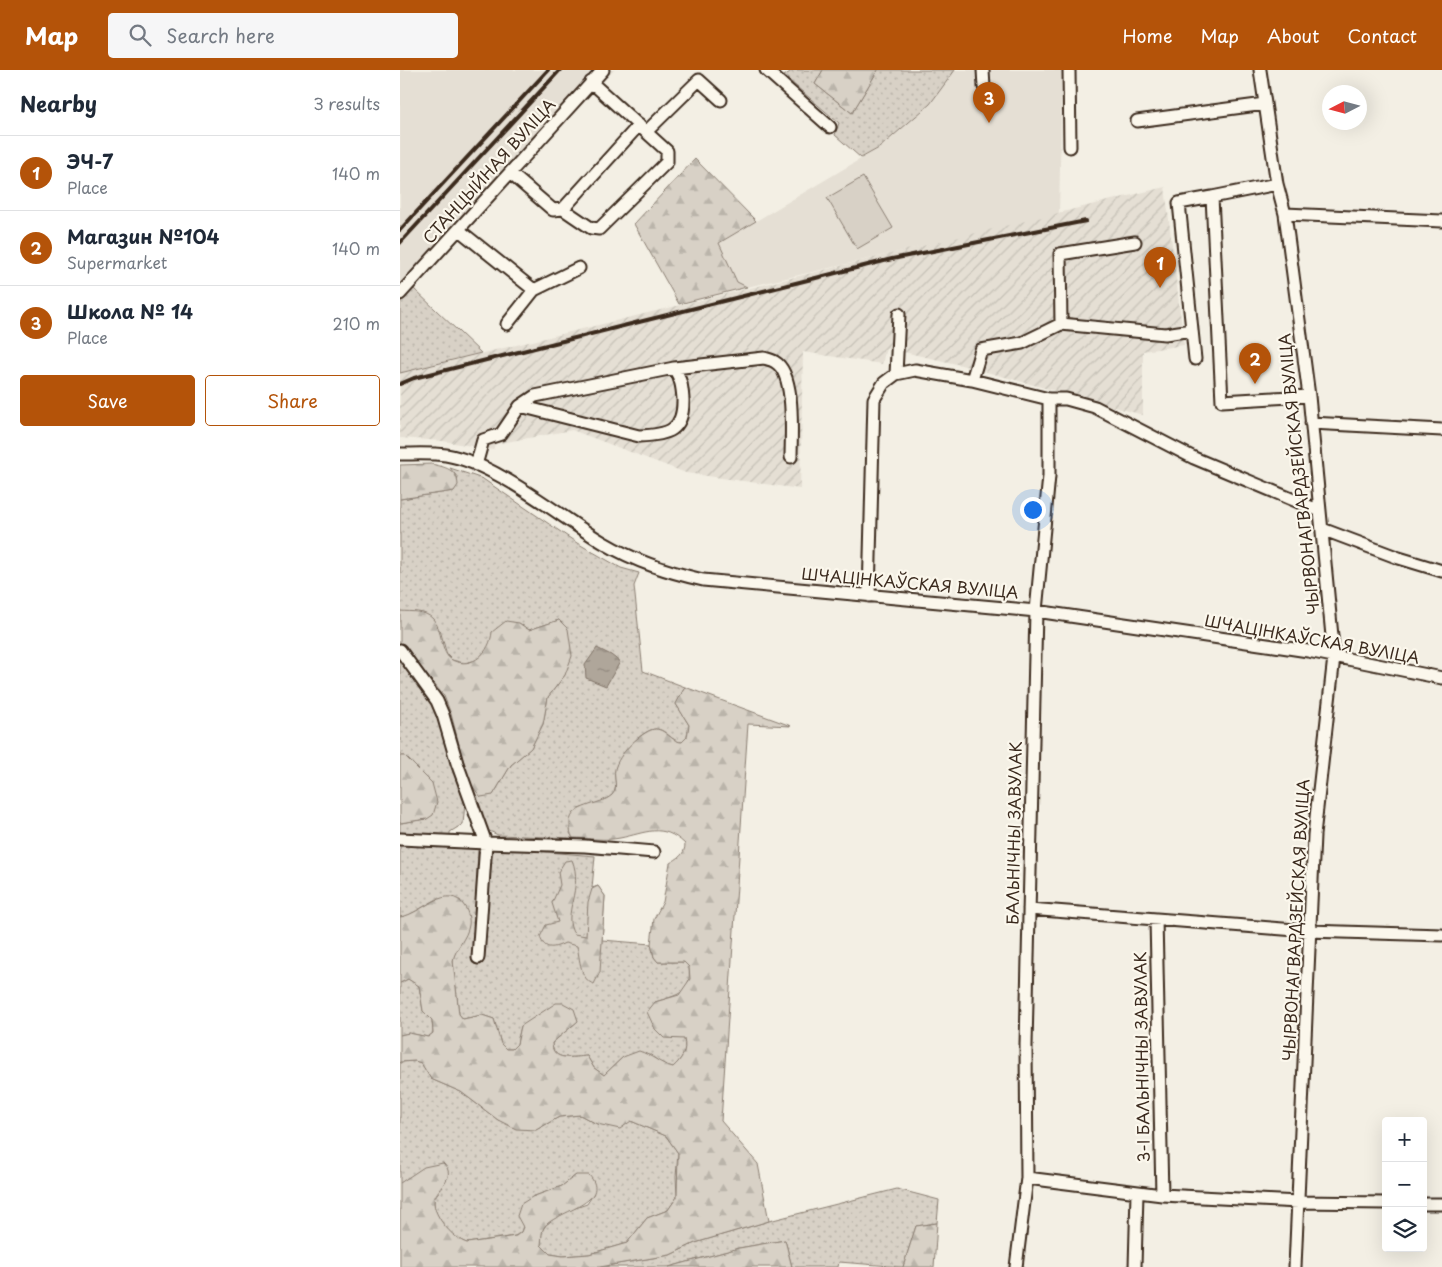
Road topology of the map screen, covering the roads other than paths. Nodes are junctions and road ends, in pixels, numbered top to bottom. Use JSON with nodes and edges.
{"nodes":[{"id":1,"x":603,"y":70,"type":"edge"},
{"id":2,"x":766,"y":70,"type":"edge"},
{"id":3,"x":983,"y":70,"type":"edge"},
{"id":4,"x":1069,"y":70,"type":"edge"},
{"id":5,"x":1260,"y":70,"type":"edge"},
{"id":6,"x":591,"y":82,"type":"junction"},
{"id":7,"x":984,"y":87,"type":"dead end"},
{"id":8,"x":721,"y":100,"type":"dead end"},
{"id":9,"x":1265,"y":104,"type":"junction"},
{"id":10,"x":1137,"y":121,"type":"dead end"},
{"id":11,"x":830,"y":127,"type":"dead end"},
{"id":12,"x":643,"y":128,"type":"junction"},
{"id":13,"x":1070,"y":147,"type":"dead end"},
{"id":14,"x":510,"y":173,"type":"junction"},
{"id":15,"x":1277,"y":184,"type":"junction"},
{"id":16,"x":1212,"y":197,"type":"junction"},
{"id":17,"x":563,"y":209,"type":"junction"},
{"id":18,"x":1285,"y":214,"type":"junction"},
{"id":19,"x":1442,"y":221,"type":"edge"},
{"id":20,"x":459,"y":230,"type":"junction"},
{"id":21,"x":1136,"y":242,"type":"dead end"},
{"id":22,"x":579,"y":268,"type":"dead end"},
{"id":23,"x":534,"y":290,"type":"junction"},
{"id":24,"x":400,"y":294,"type":"edge"},
{"id":25,"x":899,"y":314,"type":"dead end"},
{"id":26,"x":507,"y":324,"type":"dead end"},
{"id":27,"x":1061,"y":324,"type":"junction"},
{"id":28,"x":1192,"y":330,"type":"junction"},
{"id":29,"x":1195,"y":359,"type":"dead end"},
{"id":30,"x":674,"y":368,"type":"junction"},
{"id":31,"x":896,"y":374,"type":"junction"},
{"id":32,"x":972,"y":380,"type":"junction"},
{"id":33,"x":1309,"y":396,"type":"junction"},
{"id":34,"x":1049,"y":399,"type":"junction"},
{"id":35,"x":520,"y":406,"type":"junction"},
{"id":36,"x":1311,"y":424,"type":"junction"},
{"id":37,"x":1442,"y":430,"type":"edge"},
{"id":38,"x":400,"y":454,"type":"edge"},
{"id":39,"x":791,"y":457,"type":"dead end"},
{"id":40,"x":476,"y":465,"type":"junction"},
{"id":41,"x":1320,"y":511,"type":"junction"},
{"id":42,"x":1322,"y":529,"type":"junction"},
{"id":43,"x":1442,"y":571,"type":"edge"},
{"id":44,"x":869,"y":596,"type":"junction"},
{"id":45,"x":1036,"y":611,"type":"junction"},
{"id":46,"x":400,"y":650,"type":"edge"},
{"id":47,"x":1334,"y":657,"type":"junction"},
{"id":48,"x":1442,"y":678,"type":"edge"},
{"id":49,"x":400,"y":839,"type":"edge"},
{"id":50,"x":486,"y":843,"type":"junction"},
{"id":51,"x":654,"y":852,"type":"dead end"},
{"id":52,"x":1029,"y":909,"type":"junction"},
{"id":53,"x":1156,"y":919,"type":"junction"},
{"id":54,"x":1308,"y":930,"type":"junction"},
{"id":55,"x":1442,"y":935,"type":"edge"},
{"id":56,"x":478,"y":958,"type":"dead end"},
{"id":57,"x":1027,"y":1178,"type":"junction"},
{"id":58,"x":1137,"y":1193,"type":"junction"},
{"id":59,"x":1162,"y":1195,"type":"junction"},
{"id":60,"x":1299,"y":1202,"type":"junction"},
{"id":61,"x":1382,"y":1203,"type":"edge"},
{"id":62,"x":1427,"y":1204,"type":"edge"},
{"id":63,"x":1442,"y":1204,"type":"edge"},
{"id":64,"x":1016,"y":1267,"type":"edge"},
{"id":65,"x":1135,"y":1267,"type":"edge"},
{"id":66,"x":1295,"y":1267,"type":"edge"}],
"edges":[{"from":1,"to":6,"type":"street","name":"СТАНЦЫЙНАЯ ВУЛІЦА"},
{"from":2,"to":11,"type":"street"},
{"from":3,"to":7,"type":"street"},
{"from":4,"to":13,"type":"street"},
{"from":5,"to":9,"type":"street","name":"ЧЫРВОНАГВАРДЗЕЙСКАЯ ВУЛІЦА"},
{"from":6,"to":12,"type":"street"},
{"from":6,"to":14,"type":"street","name":"СТАНЦЫЙНАЯ ВУЛІЦА"},
{"from":8,"to":12,"type":"street"},
{"from":9,"to":10,"type":"street"},
{"from":9,"to":15,"type":"street","name":"ЧЫРВОНАГВАРДЗЕЙСКАЯ ВУЛІЦА"},
{"from":12,"to":17,"type":"street"},
{"from":12,"to":17,"type":"street"},
{"from":14,"to":17,"type":"street"},
{"from":14,"to":20,"type":"street","name":"СТАНЦЫЙНАЯ ВУЛІЦА"},
{"from":15,"to":16,"type":"street"},
{"from":15,"to":18,"type":"street","name":"ЧЫРВОНАГВАРДЗЕЙСКАЯ ВУЛІЦА"},
{"from":16,"to":28,"type":"street"},
{"from":16,"to":33,"type":"street"},
{"from":18,"to":19,"type":"street"},
{"from":18,"to":33,"type":"street","name":"ЧЫРВОНАГВАРДЗЕЙСКАЯ ВУЛІЦА"},
{"from":20,"to":23,"type":"street"},
{"from":20,"to":24,"type":"street","name":"СТАНЦЫЙНАЯ ВУЛІЦА"},
{"from":21,"to":27,"type":"street"},
{"from":22,"to":23,"type":"street"},
{"from":23,"to":26,"type":"street"},
{"from":25,"to":31,"type":"street"},
{"from":27,"to":28,"type":"street"},
{"from":27,"to":32,"type":"street"},
{"from":28,"to":29,"type":"street"},
{"from":30,"to":35,"type":"street"},
{"from":30,"to":35,"type":"street"},
{"from":30,"to":39,"type":"street"},
{"from":31,"to":32,"type":"street"},
{"from":31,"to":44,"type":"street"},
{"from":32,"to":34,"type":"street"},
{"from":33,"to":36,"type":"street","name":"ЧЫРВОНАГВАРДЗЕЙСКАЯ ВУЛІЦА"},
{"from":34,"to":41,"type":"street"},
{"from":34,"to":45,"type":"street","name":"БАЛЬНІЧНЫ ЗАВУЛАК"},
{"from":35,"to":40,"type":"street"},
{"from":36,"to":37,"type":"street"},
{"from":36,"to":41,"type":"street","name":"ЧЫРВОНАГВАРДЗЕЙСКАЯ ВУЛІЦА"},
{"from":38,"to":40,"type":"street","name":"ШЧАЦІНКАЎСКАЯ ВУЛІЦА"},
{"from":40,"to":44,"type":"street","name":"ШЧАЦІНКАЎСКАЯ ВУЛІЦА"},
{"from":41,"to":42,"type":"street","name":"ЧЫРВОНАГВАРДЗЕЙСКАЯ ВУЛІЦА"},
{"from":42,"to":43,"type":"street"},
{"from":42,"to":47,"type":"street","name":"ЧЫРВОНАГВАРДЗЕЙСКАЯ ВУЛІЦА"},
{"from":44,"to":45,"type":"street","name":"ШЧАЦІНКАЎСКАЯ ВУЛІЦА"},
{"from":45,"to":47,"type":"street","name":"ШЧАЦІНКАЎСКАЯ ВУЛІЦА"},
{"from":45,"to":52,"type":"street","name":"БАЛЬНІЧНЫ ЗАВУЛАК"},
{"from":46,"to":50,"type":"street"},
{"from":47,"to":48,"type":"street","name":"ШЧАЦІНКАЎСКАЯ ВУЛІЦА"},
{"from":47,"to":54,"type":"street","name":"ЧЫРВОНАГВАРДЗЕЙСКАЯ ВУЛІЦА"},
{"from":49,"to":50,"type":"street"},
{"from":50,"to":51,"type":"street"},
{"from":50,"to":56,"type":"street"},
{"from":52,"to":53,"type":"street"},
{"from":52,"to":57,"type":"street","name":"БАЛЬНІЧНЫ ЗАВУЛАК"},
{"from":53,"to":54,"type":"street"},
{"from":53,"to":59,"type":"street","name":"3-І БАЛЬНІЧНЫ ЗАВУЛАК"},
{"from":54,"to":55,"type":"street"},
{"from":54,"to":60,"type":"street","name":"ЧЫРВОНАГВАРДЗЕЙСКАЯ ВУЛІЦА"},
{"from":57,"to":58,"type":"street"},
{"from":57,"to":64,"type":"street","name":"БАЛЬНІЧНЫ ЗАВУЛАК"},
{"from":58,"to":59,"type":"street"},
{"from":58,"to":65,"type":"street"},
{"from":59,"to":60,"type":"street"},
{"from":60,"to":61,"type":"street"},
{"from":60,"to":66,"type":"street","name":"ЧЫРВОНАГВАРДЗЕЙСКАЯ ВУЛІЦА"},
{"from":62,"to":63,"type":"street"}]}
